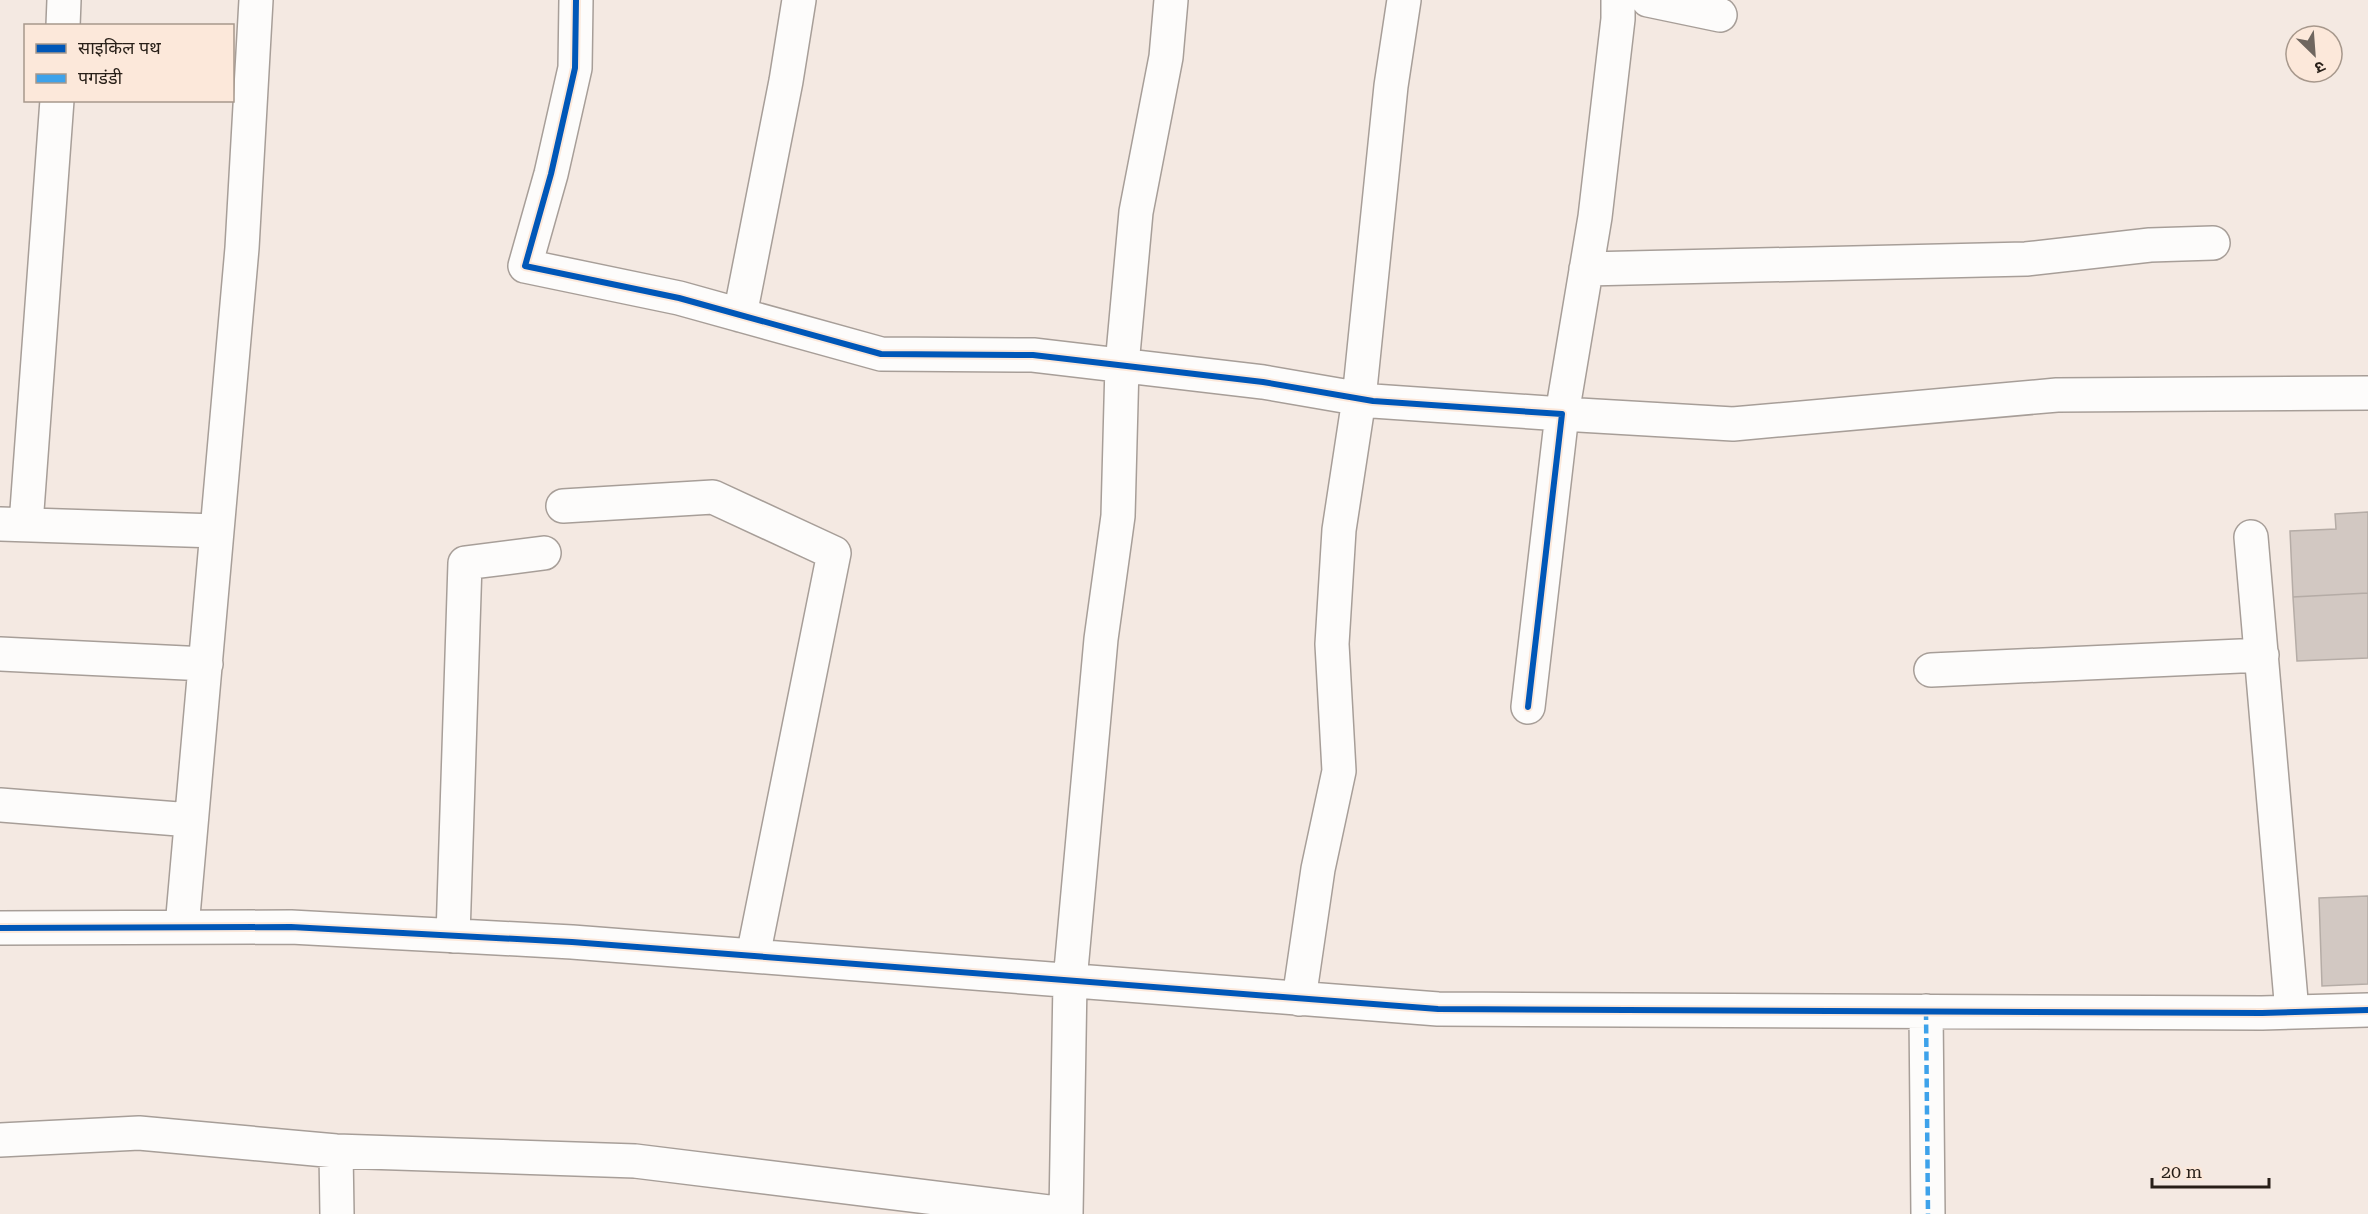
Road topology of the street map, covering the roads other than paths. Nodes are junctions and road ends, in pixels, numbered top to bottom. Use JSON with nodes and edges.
{"nodes":[{"id":1,"x":64,"y":0,"type":"edge"},
{"id":2,"x":256,"y":0,"type":"edge"},
{"id":3,"x":576,"y":0,"type":"edge"},
{"id":4,"x":799,"y":0,"type":"edge"},
{"id":5,"x":1171,"y":0,"type":"edge"},
{"id":6,"x":1404,"y":0,"type":"edge"},
{"id":7,"x":1618,"y":0,"type":"edge"},
{"id":8,"x":1648,"y":0,"type":"edge"},
{"id":9,"x":1720,"y":15,"type":"dead end"},
{"id":10,"x":63,"y":24,"type":"edge"},
{"id":11,"x":57,"y":102,"type":"edge"},
{"id":12,"x":2213,"y":243,"type":"dead end"},
{"id":13,"x":1586,"y":270,"type":"junction"},
{"id":14,"x":740,"y":315,"type":"junction"},
{"id":15,"x":1122,"y":365,"type":"junction"},
{"id":16,"x":2368,"y":393,"type":"edge"},
{"id":17,"x":1359,"y":399,"type":"junction"},
{"id":18,"x":1562,"y":414,"type":"junction"},
{"id":19,"x":563,"y":506,"type":"dead end"},
{"id":20,"x":13,"y":524,"type":"edge"},
{"id":21,"x":217,"y":531,"type":"junction"},
{"id":22,"x":2251,"y":537,"type":"dead end"},
{"id":23,"x":544,"y":553,"type":"dead end"},
{"id":24,"x":0,"y":654,"type":"edge"},
{"id":25,"x":2262,"y":655,"type":"junction"},
{"id":26,"x":206,"y":664,"type":"junction"},
{"id":27,"x":1930,"y":670,"type":"dead end"},
{"id":28,"x":1528,"y":707,"type":"dead end"},
{"id":29,"x":0,"y":805,"type":"edge"},
{"id":30,"x":191,"y":820,"type":"junction"},
{"id":31,"x":182,"y":927,"type":"junction"},
{"id":32,"x":0,"y":928,"type":"edge"},
{"id":33,"x":453,"y":936,"type":"junction"},
{"id":34,"x":753,"y":956,"type":"junction"},
{"id":35,"x":1070,"y":981,"type":"junction"},
{"id":36,"x":1299,"y":999,"type":"junction"},
{"id":37,"x":2368,"y":1010,"type":"edge"},
{"id":38,"x":1926,"y":1011,"type":"junction"},
{"id":39,"x":2292,"y":1012,"type":"junction"},
{"id":40,"x":0,"y":1140,"type":"edge"},
{"id":41,"x":336,"y":1151,"type":"junction"},
{"id":42,"x":337,"y":1214,"type":"edge"},
{"id":43,"x":1065,"y":1214,"type":"edge"},
{"id":44,"x":1928,"y":1214,"type":"edge"}],
"edges":[{"from":1,"to":10,"type":"street"},
{"from":2,"to":21,"type":"street"},
{"from":3,"to":14,"type":"street"},
{"from":4,"to":14,"type":"street"},
{"from":5,"to":15,"type":"street"},
{"from":6,"to":17,"type":"street"},
{"from":7,"to":13,"type":"street"},
{"from":8,"to":9,"type":"street"},
{"from":11,"to":20,"type":"street"},
{"from":12,"to":13,"type":"street"},
{"from":13,"to":18,"type":"street"},
{"from":14,"to":15,"type":"street"},
{"from":15,"to":17,"type":"street"},
{"from":15,"to":35,"type":"street"},
{"from":16,"to":18,"type":"street"},
{"from":17,"to":18,"type":"street"},
{"from":17,"to":36,"type":"street"},
{"from":18,"to":28,"type":"street"},
{"from":19,"to":34,"type":"street"},
{"from":20,"to":21,"type":"street"},
{"from":21,"to":26,"type":"street"},
{"from":22,"to":25,"type":"street"},
{"from":23,"to":33,"type":"street"},
{"from":24,"to":26,"type":"street"},
{"from":25,"to":27,"type":"street"},
{"from":25,"to":39,"type":"street"},
{"from":26,"to":30,"type":"street"},
{"from":29,"to":30,"type":"street"},
{"from":30,"to":31,"type":"street"},
{"from":31,"to":32,"type":"street"},
{"from":31,"to":33,"type":"street"},
{"from":33,"to":34,"type":"street"},
{"from":34,"to":35,"type":"street"},
{"from":35,"to":36,"type":"street"},
{"from":35,"to":43,"type":"street"},
{"from":36,"to":38,"type":"street"},
{"from":37,"to":39,"type":"street"},
{"from":38,"to":39,"type":"street"},
{"from":38,"to":44,"type":"street"},
{"from":40,"to":41,"type":"street"},
{"from":41,"to":42,"type":"street"},
{"from":41,"to":43,"type":"street"}]}
